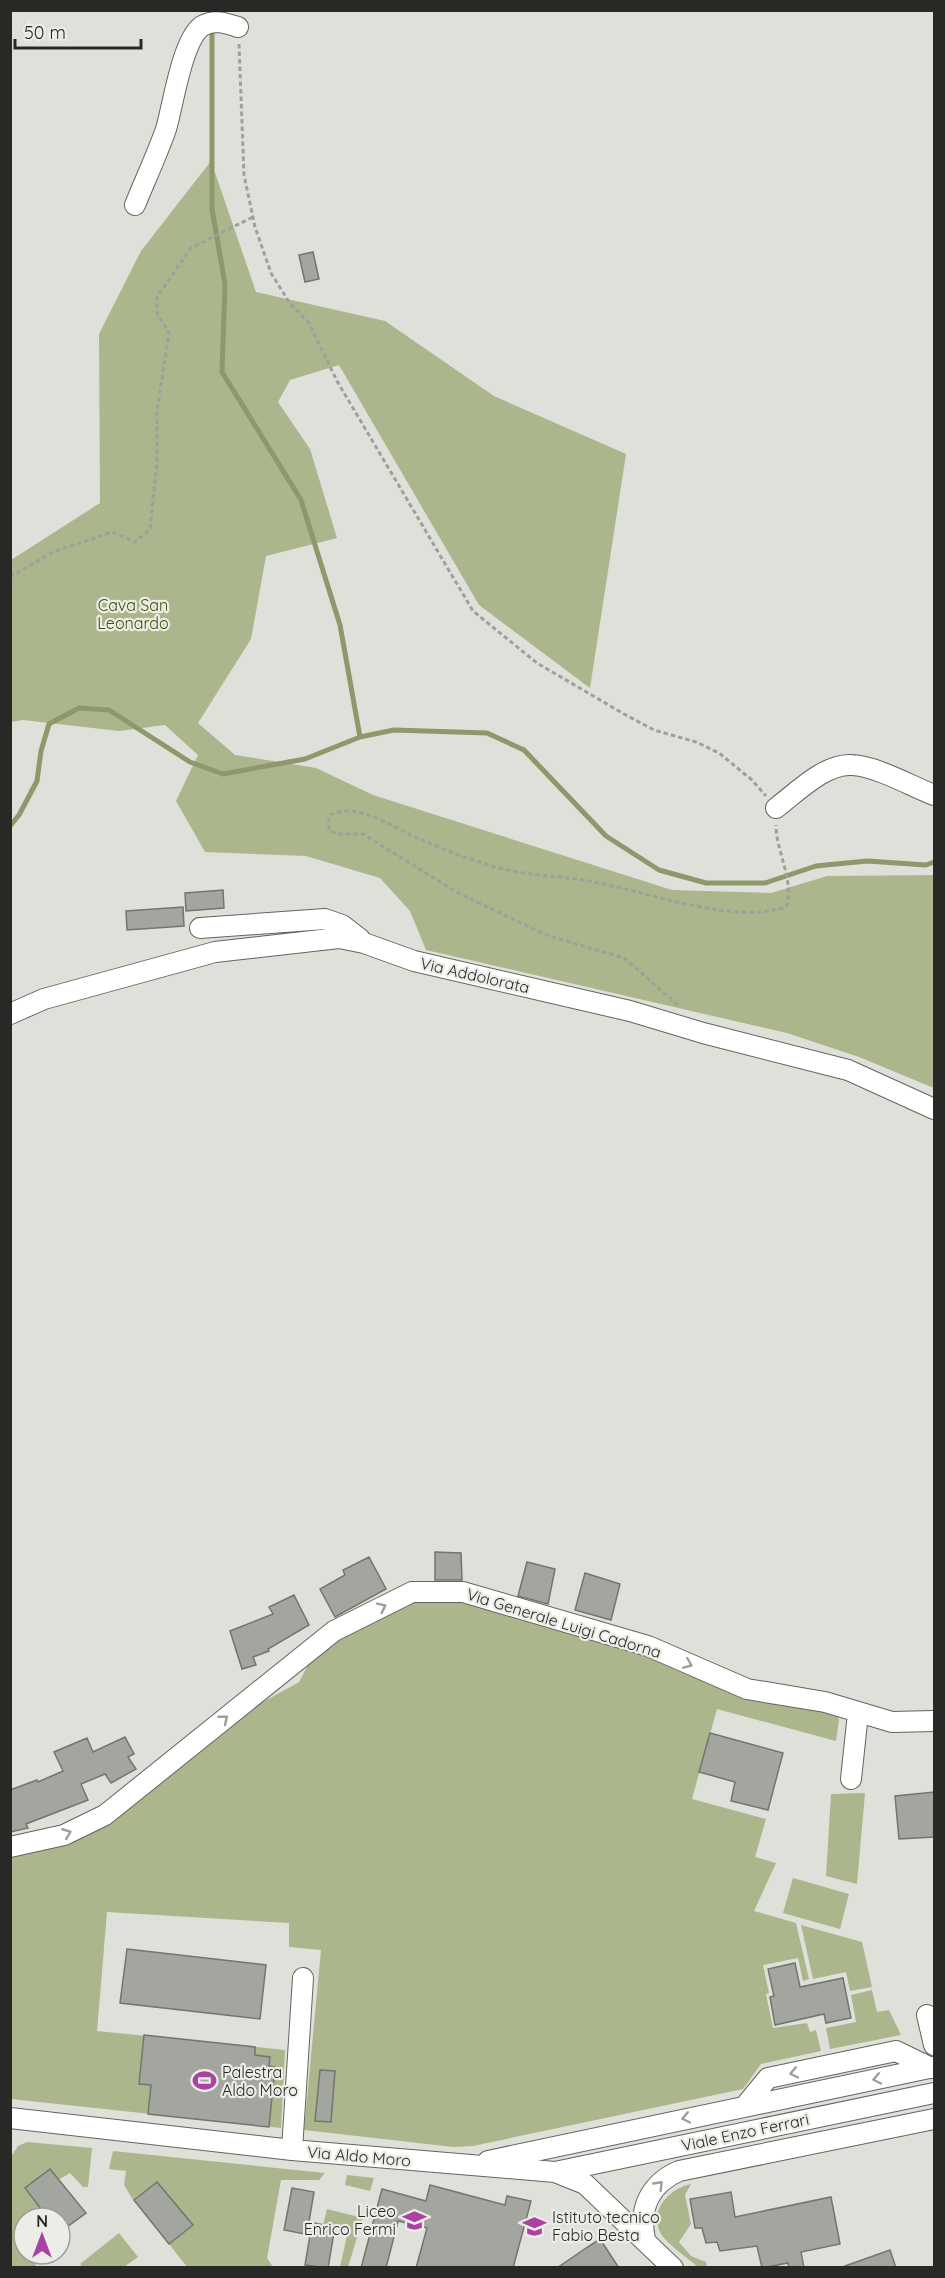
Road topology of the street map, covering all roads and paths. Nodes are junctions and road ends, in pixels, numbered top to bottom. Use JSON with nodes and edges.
{"nodes":[{"id":1,"x":238,"y":27,"type":"joint"},
{"id":2,"x":135,"y":205,"type":"dead end"},
{"id":3,"x":253,"y":217,"type":"junction"},
{"id":4,"x":10,"y":577,"type":"edge"},
{"id":5,"x":934,"y":795,"type":"edge"},
{"id":6,"x":777,"y":808,"type":"junction"},
{"id":7,"x":200,"y":928,"type":"dead end"},
{"id":8,"x":364,"y":943,"type":"junction"},
{"id":9,"x":688,"y":1009,"type":"dead end"},
{"id":10,"x":10,"y":1014,"type":"edge"},
{"id":11,"x":934,"y":1109,"type":"edge"},
{"id":12,"x":858,"y":1713,"type":"junction"},
{"id":13,"x":934,"y":1721,"type":"edge"},
{"id":14,"x":851,"y":1779,"type":"dead end"},
{"id":15,"x":10,"y":1847,"type":"edge"},
{"id":16,"x":303,"y":1978,"type":"dead end"},
{"id":17,"x":927,"y":2015,"type":"dead end"},
{"id":18,"x":934,"y":2045,"type":"edge"},
{"id":19,"x":933,"y":2067,"type":"edge"},
{"id":20,"x":934,"y":2093,"type":"edge"},
{"id":21,"x":10,"y":2118,"type":"edge"},
{"id":22,"x":934,"y":2119,"type":"edge"},
{"id":23,"x":292,"y":2150,"type":"junction"},
{"id":24,"x":466,"y":2166,"type":"junction"},
{"id":25,"x":555,"y":2172,"type":"junction"},
{"id":26,"x":645,"y":2238,"type":"junction"},
{"id":27,"x":673,"y":2268,"type":"edge"}],
"edges":[{"from":1,"to":2,"type":"street"},
{"from":1,"to":3,"type":"path"},
{"from":3,"to":4,"type":"path"},
{"from":3,"to":6,"type":"path"},
{"from":5,"to":6,"type":"street"},
{"from":6,"to":9,"type":"path"},
{"from":7,"to":8,"type":"street"},
{"from":8,"to":10,"type":"street","name":"Via Addolorata"},
{"from":8,"to":11,"type":"street","name":"Via Addolorata"},
{"from":12,"to":13,"type":"street","name":"Via Generale Luigi Cadorna"},
{"from":12,"to":14,"type":"street"},
{"from":15,"to":12,"type":"street","name":"Via Generale Luigi Cadorna","one_way":true},
{"from":16,"to":23,"type":"street"},
{"from":17,"to":18,"type":"street"},
{"from":19,"to":24,"type":"street","one_way":true},
{"from":20,"to":25,"type":"street","name":"Viale Enzo Ferrari"},
{"from":21,"to":23,"type":"street","name":"Via Aldo Moro"},
{"from":26,"to":22,"type":"street","one_way":true},
{"from":23,"to":24,"type":"street","name":"Via Aldo Moro"},
{"from":24,"to":25,"type":"street","name":"Via Aldo Moro"},
{"from":25,"to":26,"type":"street","name":"Via Aldo Moro"},
{"from":26,"to":27,"type":"street","name":"Via Aldo Moro"}]}
